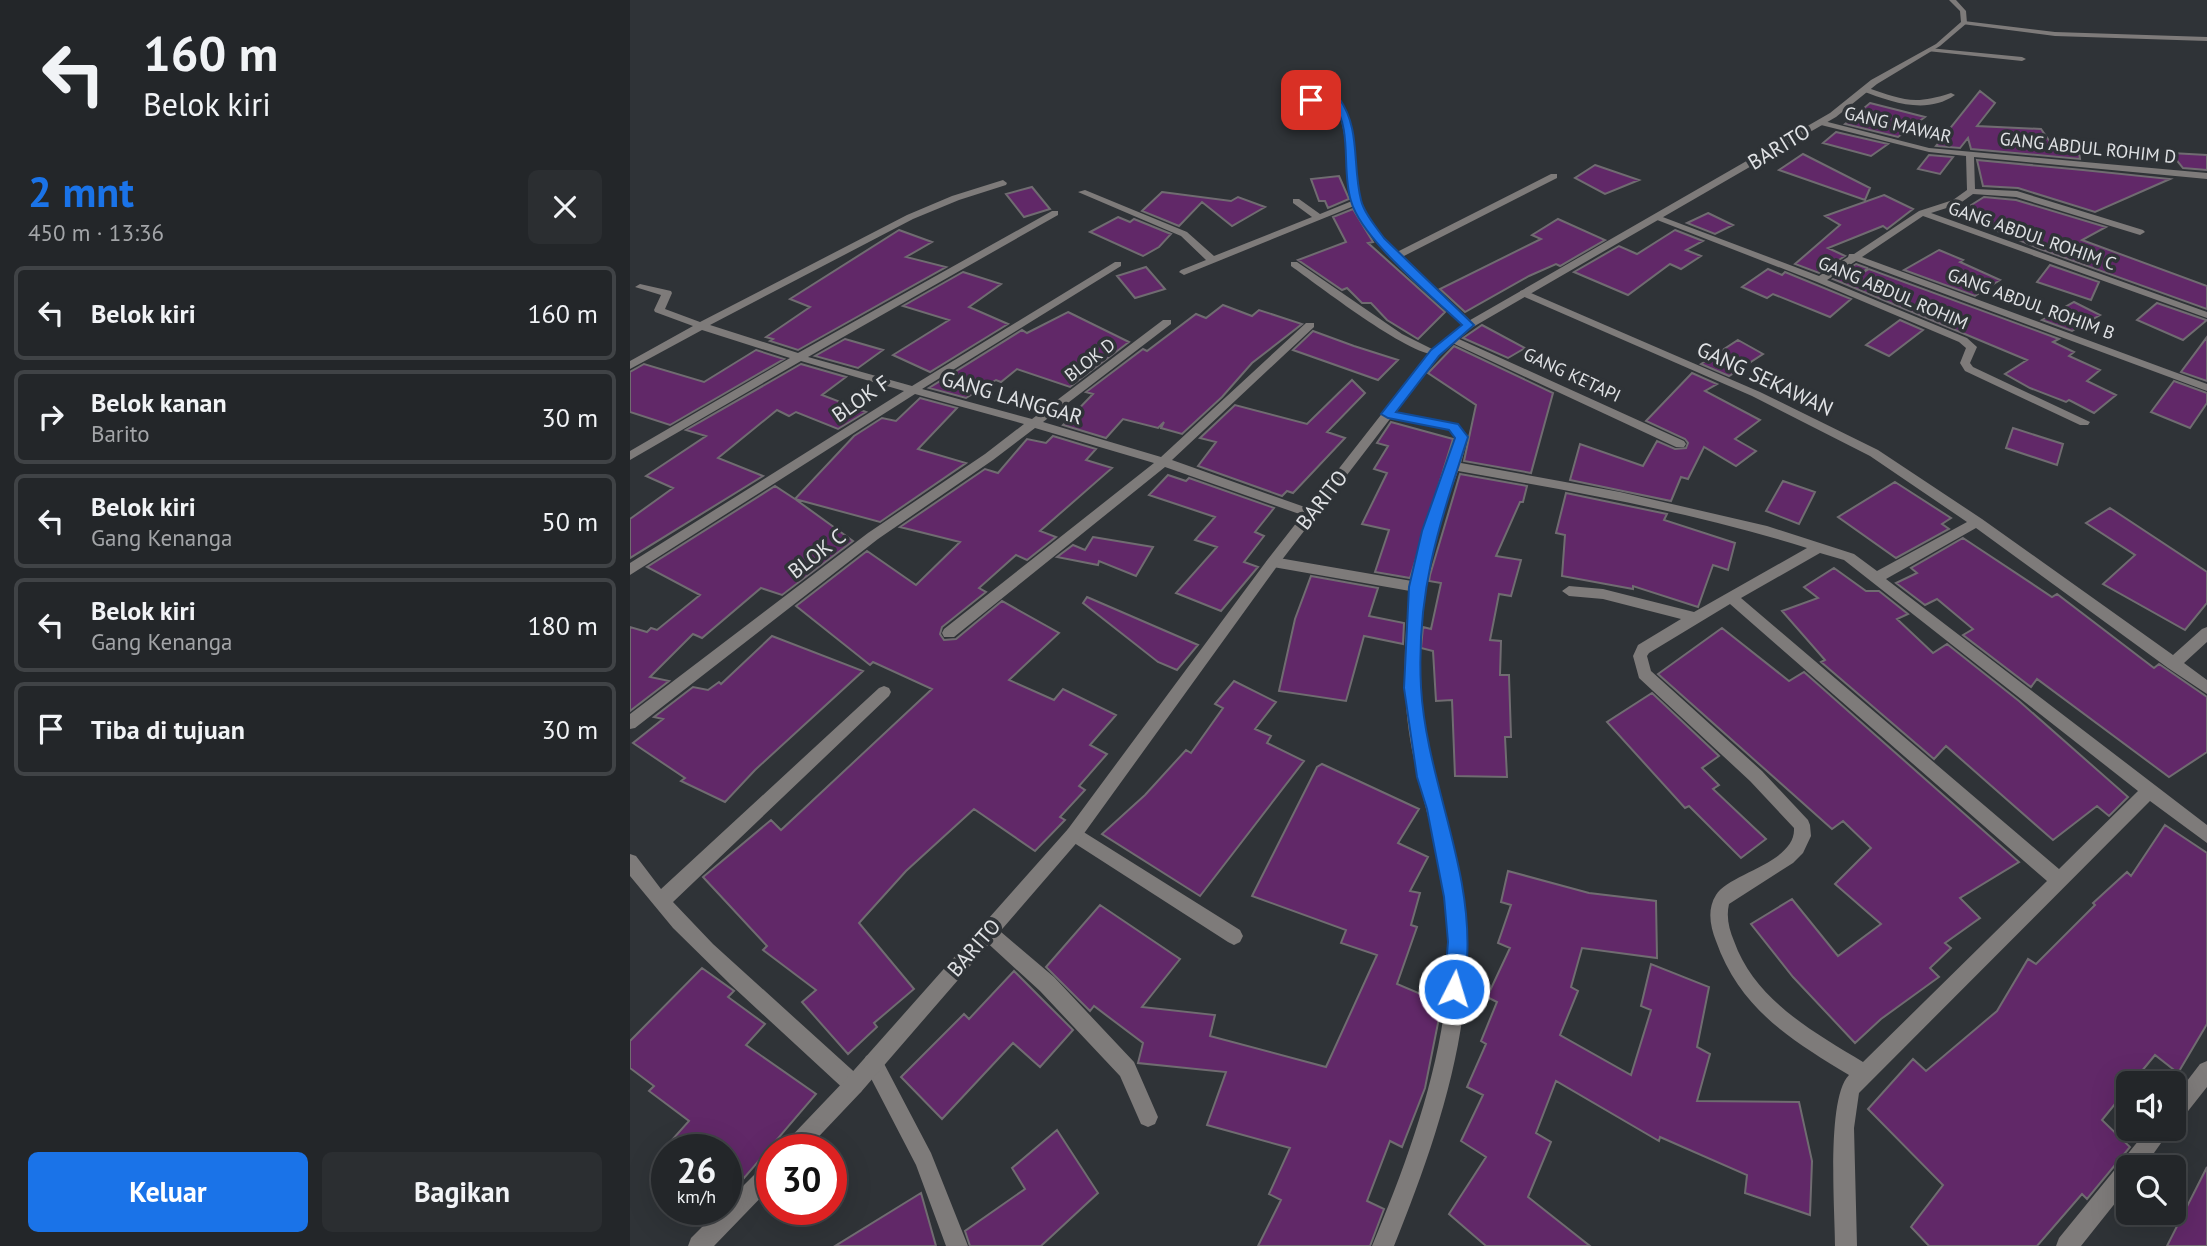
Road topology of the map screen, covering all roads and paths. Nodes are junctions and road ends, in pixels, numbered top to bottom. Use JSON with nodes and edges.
{"nodes":[{"id":1,"x":1952,"y":0,"type":"edge"},
{"id":2,"x":1964,"y":23,"type":"junction"},
{"id":3,"x":2207,"y":39,"type":"edge"},
{"id":4,"x":1929,"y":50,"type":"junction"},
{"id":5,"x":2022,"y":59,"type":"dead end"},
{"id":6,"x":1866,"y":89,"type":"junction"},
{"id":7,"x":1951,"y":95,"type":"dead end"},
{"id":8,"x":1311,"y":100,"type":"dead end"},
{"id":9,"x":1820,"y":122,"type":"junction"},
{"id":10,"x":1970,"y":156,"type":"junction"},
{"id":11,"x":1554,"y":176,"type":"dead end"},
{"id":12,"x":2207,"y":176,"type":"edge"},
{"id":13,"x":1003,"y":183,"type":"dead end"},
{"id":14,"x":1971,"y":191,"type":"junction"},
{"id":15,"x":1082,"y":192,"type":"dead end"},
{"id":16,"x":1296,"y":201,"type":"dead end"},
{"id":17,"x":1356,"y":202,"type":"junction"},
{"id":18,"x":1055,"y":213,"type":"dead end"},
{"id":19,"x":1922,"y":214,"type":"junction"},
{"id":20,"x":1317,"y":216,"type":"junction"},
{"id":21,"x":1657,"y":218,"type":"junction"},
{"id":22,"x":2140,"y":232,"type":"dead end"},
{"id":23,"x":1397,"y":256,"type":"junction"},
{"id":24,"x":1852,"y":256,"type":"junction"},
{"id":25,"x":1212,"y":260,"type":"junction"},
{"id":26,"x":1118,"y":264,"type":"dead end"},
{"id":27,"x":1294,"y":264,"type":"dead end"},
{"id":28,"x":1185,"y":272,"type":"dead end"},
{"id":29,"x":1819,"y":280,"type":"junction"},
{"id":30,"x":640,"y":286,"type":"dead end"},
{"id":31,"x":1524,"y":293,"type":"junction"},
{"id":32,"x":2207,"y":315,"type":"edge"},
{"id":33,"x":1167,"y":322,"type":"dead end"},
{"id":34,"x":1310,"y":325,"type":"dead end"},
{"id":35,"x":1469,"y":325,"type":"junction"},
{"id":36,"x":699,"y":326,"type":"junction"},
{"id":37,"x":1450,"y":338,"type":"junction"},
{"id":38,"x":1435,"y":353,"type":"junction"},
{"id":39,"x":798,"y":358,"type":"junction"},
{"id":40,"x":630,"y":366,"type":"edge"},
{"id":41,"x":2203,"y":386,"type":"edge"},
{"id":42,"x":910,"y":389,"type":"junction"},
{"id":43,"x":1388,"y":414,"type":"junction"},
{"id":44,"x":2084,"y":422,"type":"dead end"},
{"id":45,"x":1034,"y":425,"type":"junction"},
{"id":46,"x":1680,"y":444,"type":"dead end"},
{"id":47,"x":630,"y":456,"type":"edge"},
{"id":48,"x":1163,"y":462,"type":"junction"},
{"id":49,"x":1454,"y":466,"type":"junction"},
{"id":50,"x":1312,"y":514,"type":"junction"},
{"id":51,"x":1977,"y":522,"type":"junction"},
{"id":52,"x":1818,"y":548,"type":"junction"},
{"id":53,"x":1273,"y":562,"type":"junction"},
{"id":54,"x":630,"y":570,"type":"edge"},
{"id":55,"x":1878,"y":577,"type":"junction"},
{"id":56,"x":1416,"y":587,"type":"junction"},
{"id":57,"x":1569,"y":591,"type":"dead end"},
{"id":58,"x":1732,"y":598,"type":"junction"},
{"id":59,"x":1698,"y":618,"type":"junction"},
{"id":60,"x":2207,"y":632,"type":"edge"},
{"id":61,"x":949,"y":633,"type":"dead end"},
{"id":62,"x":2173,"y":664,"type":"junction"},
{"id":63,"x":2207,"y":688,"type":"edge"},
{"id":64,"x":884,"y":692,"type":"dead end"},
{"id":65,"x":630,"y":723,"type":"edge"},
{"id":66,"x":2148,"y":792,"type":"junction"},
{"id":67,"x":1074,"y":834,"type":"junction"},
{"id":68,"x":2207,"y":835,"type":"edge"},
{"id":69,"x":630,"y":862,"type":"edge"},
{"id":70,"x":2060,"y":881,"type":"junction"},
{"id":71,"x":661,"y":901,"type":"junction"},
{"id":72,"x":988,"y":932,"type":"junction"},
{"id":73,"x":1234,"y":936,"type":"dead end"},
{"id":74,"x":873,"y":1063,"type":"junction"},
{"id":75,"x":2207,"y":1071,"type":"edge"},
{"id":76,"x":1863,"y":1073,"type":"junction"},
{"id":77,"x":854,"y":1085,"type":"junction"},
{"id":78,"x":2186,"y":1098,"type":"edge"},
{"id":79,"x":1148,"y":1117,"type":"dead end"},
{"id":80,"x":807,"y":1134,"type":"edge"},
{"id":81,"x":2151,"y":1141,"type":"edge"},
{"id":82,"x":2140,"y":1155,"type":"edge"},
{"id":83,"x":2116,"y":1185,"type":"edge"},
{"id":84,"x":756,"y":1187,"type":"edge"},
{"id":85,"x":699,"y":1246,"type":"edge"},
{"id":86,"x":957,"y":1246,"type":"edge"},
{"id":87,"x":1384,"y":1246,"type":"edge"},
{"id":88,"x":1846,"y":1246,"type":"edge"},
{"id":89,"x":2067,"y":1246,"type":"edge"}],
"edges":[{"from":1,"to":2,"type":"street"},
{"from":2,"to":3,"type":"street"},
{"from":2,"to":4,"type":"street","name":"BARITO"},
{"from":4,"to":5,"type":"street"},
{"from":4,"to":6,"type":"street","name":"BARITO"},
{"from":6,"to":7,"type":"street"},
{"from":6,"to":9,"type":"street","name":"BARITO"},
{"from":8,"to":17,"type":"street"},
{"from":9,"to":10,"type":"street","name":"GANG MAWAR"},
{"from":9,"to":21,"type":"street","name":"BARITO"},
{"from":10,"to":12,"type":"street","name":"GANG ABDUL ROHIM D"},
{"from":10,"to":14,"type":"street"},
{"from":11,"to":23,"type":"street"},
{"from":13,"to":36,"type":"street"},
{"from":14,"to":19,"type":"street"},
{"from":14,"to":22,"type":"street"},
{"from":15,"to":25,"type":"street"},
{"from":16,"to":20,"type":"street"},
{"from":17,"to":20,"type":"street"},
{"from":17,"to":23,"type":"street"},
{"from":18,"to":39,"type":"street"},
{"from":19,"to":24,"type":"street","name":"GANG ABDUL ROHIM C"},
{"from":19,"to":32,"type":"street","name":"GANG ABDUL ROHIM C"},
{"from":20,"to":25,"type":"street"},
{"from":21,"to":29,"type":"street","name":"GANG ABDUL ROHIM"},
{"from":21,"to":31,"type":"street","name":"BARITO"},
{"from":23,"to":35,"type":"street"},
{"from":24,"to":29,"type":"street","name":"GANG ABDUL ROHIM C"},
{"from":24,"to":41,"type":"street","name":"GANG ABDUL ROHIM B"},
{"from":25,"to":28,"type":"street"},
{"from":26,"to":42,"type":"street","name":"BLOK F"},
{"from":27,"to":38,"type":"street"},
{"from":29,"to":44,"type":"street","name":"GANG ABDUL ROHIM"},
{"from":30,"to":36,"type":"street","name":"GANG LANGGAR"},
{"from":31,"to":35,"type":"street","name":"BARITO"},
{"from":31,"to":51,"type":"street","name":"GANG SEKAWAN"},
{"from":33,"to":45,"type":"street","name":"BLOK D"},
{"from":34,"to":48,"type":"street"},
{"from":35,"to":37,"type":"street","name":"BARITO"},
{"from":36,"to":39,"type":"street","name":"GANG LANGGAR"},
{"from":36,"to":40,"type":"street"},
{"from":37,"to":38,"type":"street","name":"BARITO"},
{"from":37,"to":46,"type":"street","name":"GANG KETAPI"},
{"from":38,"to":43,"type":"street","name":"BARITO"},
{"from":39,"to":42,"type":"street","name":"GANG LANGGAR"},
{"from":39,"to":47,"type":"street"},
{"from":42,"to":45,"type":"street","name":"GANG LANGGAR"},
{"from":42,"to":54,"type":"street","name":"BLOK F"},
{"from":43,"to":49,"type":"street"},
{"from":43,"to":50,"type":"street","name":"BARITO"},
{"from":45,"to":48,"type":"street","name":"GANG LANGGAR"},
{"from":45,"to":65,"type":"street","name":"BLOK C"},
{"from":48,"to":50,"type":"street","name":"GANG LANGGAR"},
{"from":48,"to":61,"type":"street"},
{"from":49,"to":52,"type":"street"},
{"from":49,"to":56,"type":"street"},
{"from":50,"to":53,"type":"street","name":"BARITO"},
{"from":51,"to":55,"type":"street"},
{"from":51,"to":62,"type":"street","name":"GANG SEKAWAN"},
{"from":52,"to":55,"type":"street"},
{"from":52,"to":58,"type":"street"},
{"from":53,"to":56,"type":"street"},
{"from":53,"to":67,"type":"street","name":"BARITO"},
{"from":55,"to":66,"type":"street"},
{"from":56,"to":87,"type":"street"},
{"from":57,"to":59,"type":"street"},
{"from":58,"to":59,"type":"street"},
{"from":58,"to":70,"type":"street"},
{"from":59,"to":76,"type":"street"},
{"from":60,"to":62,"type":"street"},
{"from":62,"to":63,"type":"street","name":"GANG SEKAWAN"},
{"from":64,"to":71,"type":"street"},
{"from":66,"to":68,"type":"street"},
{"from":66,"to":70,"type":"street"},
{"from":67,"to":72,"type":"street","name":"BARITO"},
{"from":67,"to":73,"type":"street"},
{"from":69,"to":71,"type":"street"},
{"from":70,"to":76,"type":"street"},
{"from":71,"to":77,"type":"street"},
{"from":72,"to":74,"type":"street","name":"BARITO"},
{"from":72,"to":79,"type":"street"},
{"from":74,"to":77,"type":"street","name":"BARITO"},
{"from":74,"to":86,"type":"street"},
{"from":75,"to":78,"type":"street"},
{"from":76,"to":88,"type":"street"},
{"from":77,"to":80,"type":"street","name":"BARITO"},
{"from":81,"to":82,"type":"street"},
{"from":83,"to":89,"type":"street"},
{"from":84,"to":85,"type":"street"}]}
